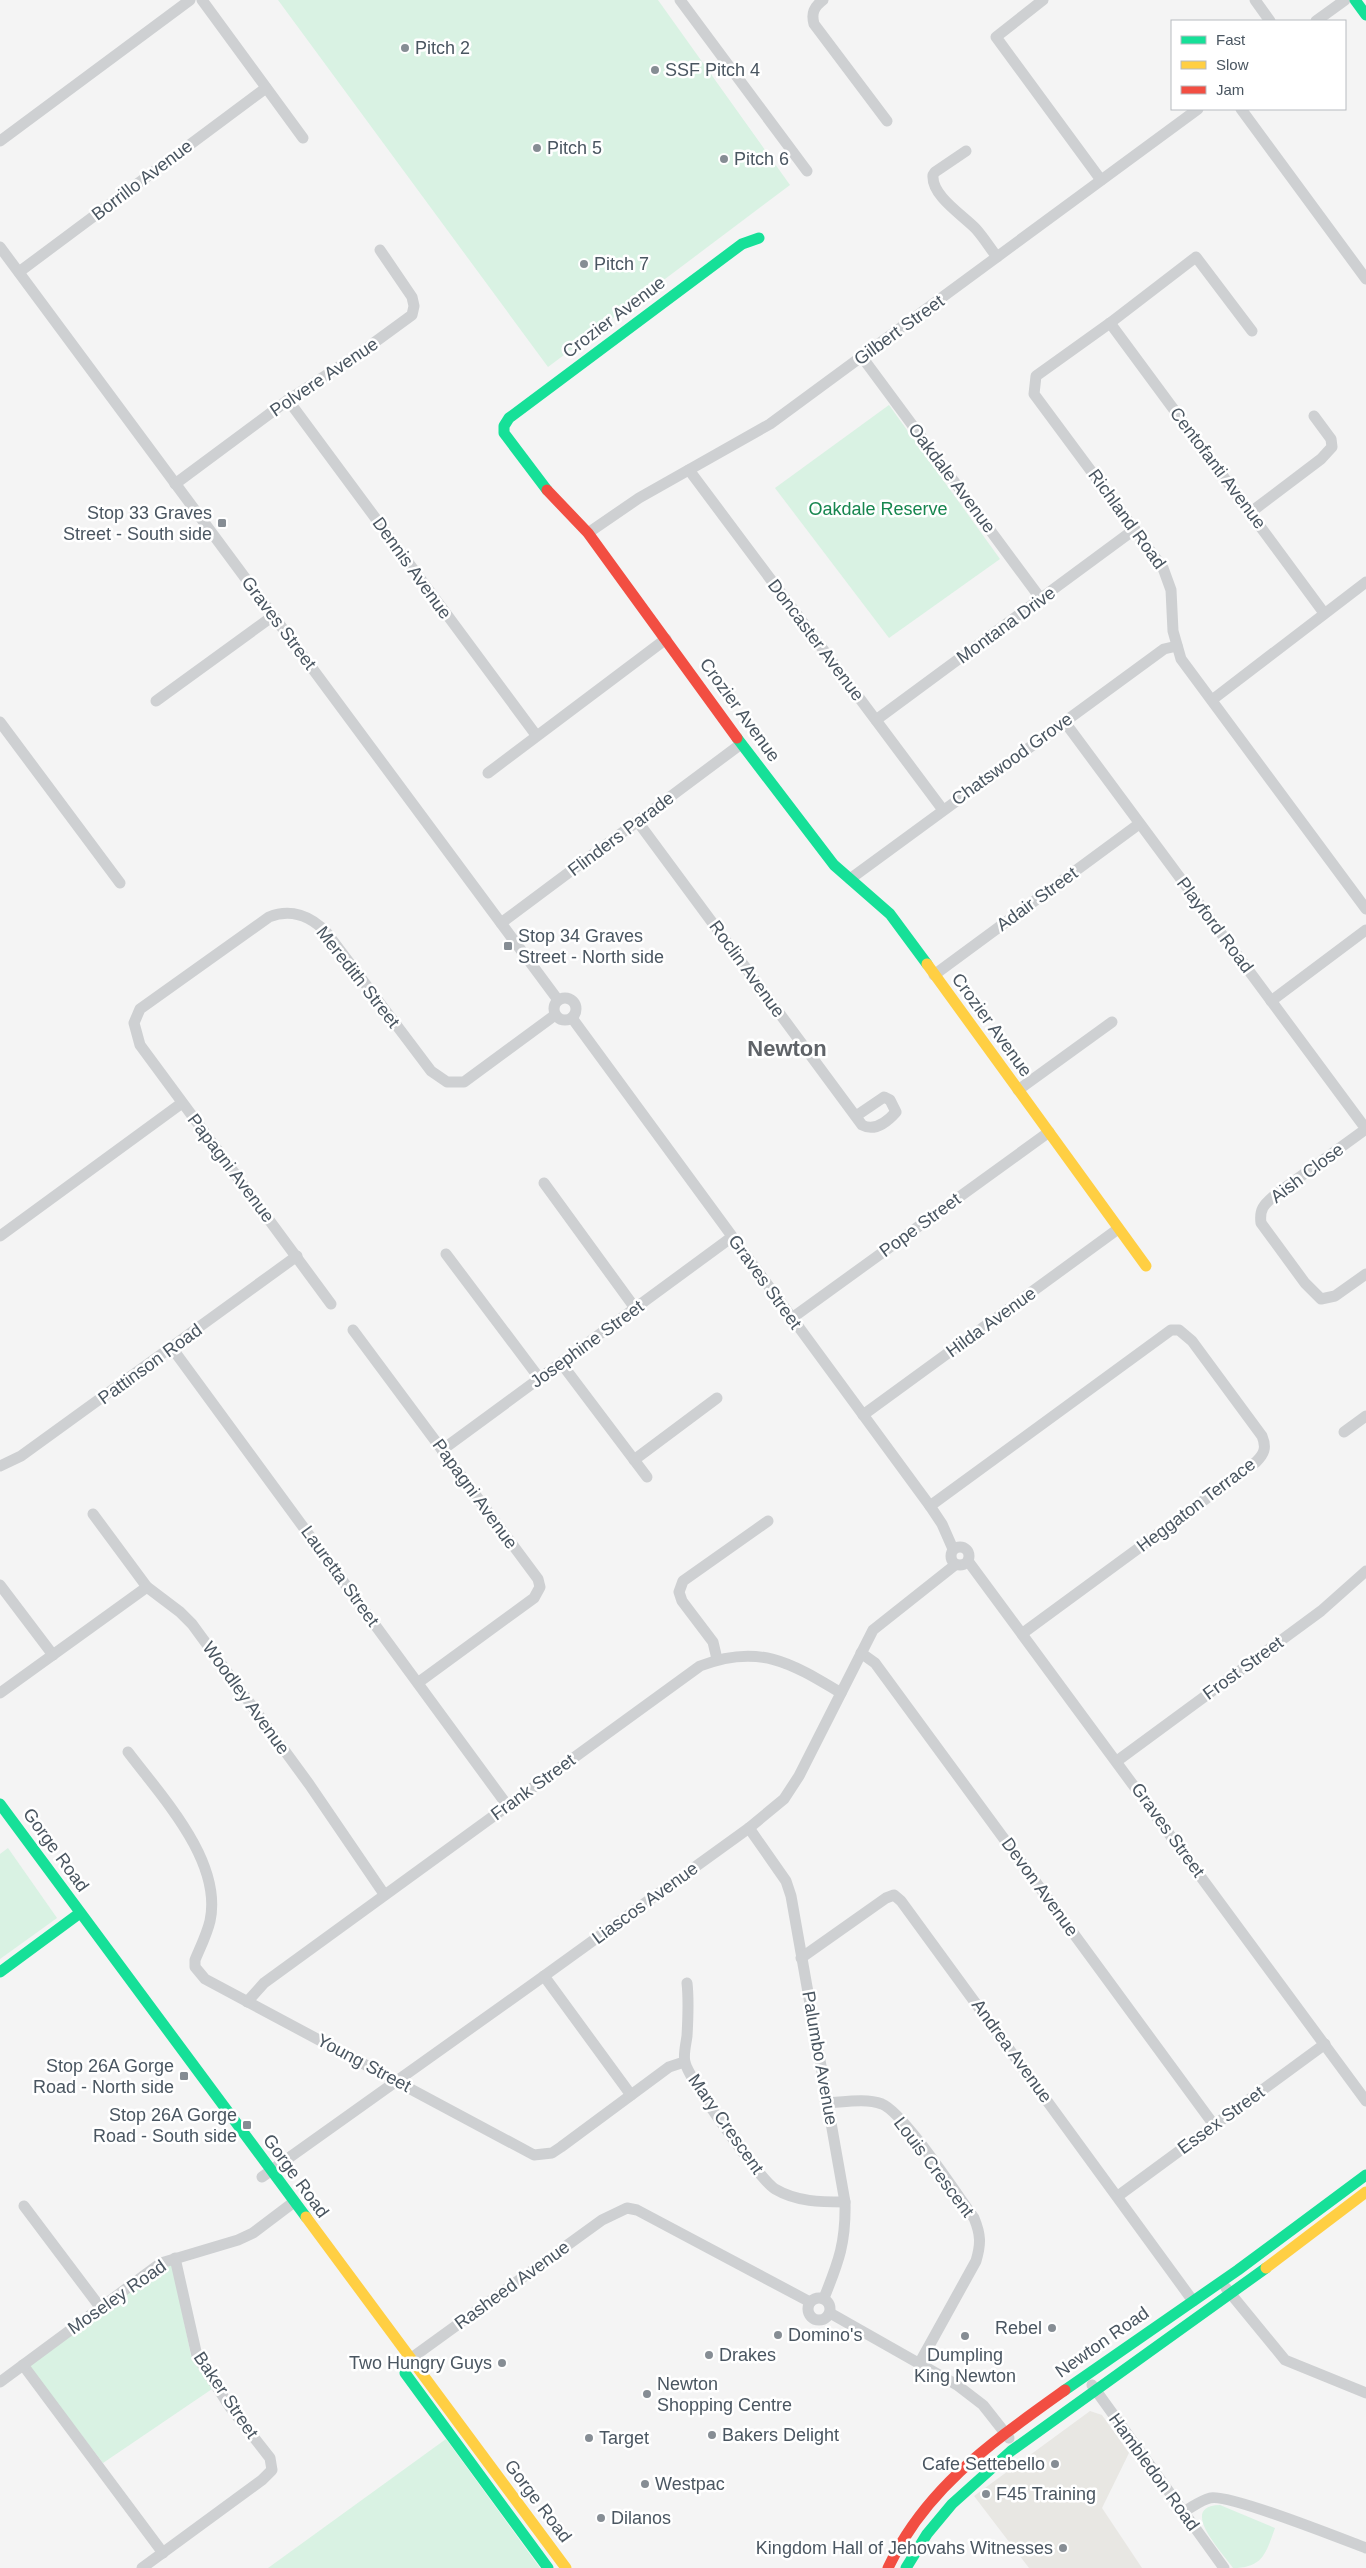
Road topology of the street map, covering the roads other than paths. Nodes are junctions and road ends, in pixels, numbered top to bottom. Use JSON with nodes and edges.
{"nodes":[{"id":1,"x":190,"y":0,"type":"edge"},
{"id":2,"x":202,"y":0,"type":"edge"},
{"id":3,"x":680,"y":0,"type":"edge"},
{"id":4,"x":823,"y":0,"type":"edge"},
{"id":5,"x":1043,"y":0,"type":"edge"},
{"id":6,"x":1255,"y":0,"type":"edge"},
{"id":7,"x":1345,"y":0,"type":"edge"},
{"id":8,"x":1355,"y":0,"type":"edge"},
{"id":9,"x":1366,"y":15,"type":"edge"},
{"id":10,"x":1269,"y":20,"type":"edge"},
{"id":11,"x":1317,"y":20,"type":"edge"},
{"id":12,"x":266,"y":88,"type":"junction"},
{"id":13,"x":1197,"y":110,"type":"edge"},
{"id":14,"x":1242,"y":110,"type":"edge"},
{"id":15,"x":887,"y":121,"type":"dead end"},
{"id":16,"x":303,"y":138,"type":"dead end"},
{"id":17,"x":0,"y":141,"type":"edge"},
{"id":18,"x":966,"y":150,"type":"dead end"},
{"id":19,"x":807,"y":171,"type":"dead end"},
{"id":20,"x":1101,"y":180,"type":"junction"},
{"id":21,"x":759,"y":238,"type":"dead end"},
{"id":22,"x":0,"y":247,"type":"edge"},
{"id":23,"x":380,"y":250,"type":"dead end"},
{"id":24,"x":997,"y":258,"type":"junction"},
{"id":25,"x":18,"y":272,"type":"junction"},
{"id":26,"x":1366,"y":279,"type":"edge"},
{"id":27,"x":1110,"y":323,"type":"junction"},
{"id":28,"x":1252,"y":332,"type":"dead end"},
{"id":29,"x":862,"y":357,"type":"junction"},
{"id":30,"x":288,"y":400,"type":"junction"},
{"id":31,"x":1314,"y":416,"type":"dead end"},
{"id":32,"x":689,"y":470,"type":"junction"},
{"id":33,"x":175,"y":484,"type":"junction"},
{"id":34,"x":1251,"y":512,"type":"junction"},
{"id":35,"x":1135,"y":529,"type":"junction"},
{"id":36,"x":588,"y":534,"type":"junction"},
{"id":37,"x":1366,"y":582,"type":"edge"},
{"id":38,"x":1041,"y":599,"type":"junction"},
{"id":39,"x":1324,"y":613,"type":"junction"},
{"id":40,"x":273,"y":616,"type":"junction"},
{"id":41,"x":666,"y":640,"type":"junction"},
{"id":42,"x":1177,"y":646,"type":"junction"},
{"id":43,"x":1212,"y":700,"type":"junction"},
{"id":44,"x":156,"y":701,"type":"dead end"},
{"id":45,"x":876,"y":720,"type":"junction"},
{"id":46,"x":1064,"y":721,"type":"junction"},
{"id":47,"x":0,"y":722,"type":"edge"},
{"id":48,"x":536,"y":735,"type":"junction"},
{"id":49,"x":741,"y":744,"type":"junction"},
{"id":50,"x":488,"y":773,"type":"dead end"},
{"id":51,"x":943,"y":810,"type":"junction"},
{"id":52,"x":638,"y":822,"type":"junction"},
{"id":53,"x":1139,"y":824,"type":"junction"},
{"id":54,"x":850,"y":879,"type":"junction"},
{"id":55,"x":120,"y":883,"type":"dead end"},
{"id":56,"x":1366,"y":909,"type":"edge"},
{"id":57,"x":501,"y":923,"type":"junction"},
{"id":58,"x":1366,"y":930,"type":"edge"},
{"id":59,"x":934,"y":975,"type":"junction"},
{"id":60,"x":558,"y":1000,"type":"junction"},
{"id":61,"x":1271,"y":1000,"type":"junction"},
{"id":62,"x":555,"y":1015,"type":"junction"},
{"id":63,"x":572,"y":1018,"type":"junction"},
{"id":64,"x":1112,"y":1022,"type":"dead end"},
{"id":65,"x":134,"y":1031,"type":"joint"},
{"id":66,"x":1018,"y":1090,"type":"junction"},
{"id":67,"x":182,"y":1102,"type":"junction"},
{"id":68,"x":856,"y":1116,"type":"dead end"},
{"id":69,"x":1366,"y":1130,"type":"edge"},
{"id":70,"x":1049,"y":1132,"type":"junction"},
{"id":71,"x":544,"y":1183,"type":"dead end"},
{"id":72,"x":1118,"y":1228,"type":"junction"},
{"id":73,"x":0,"y":1236,"type":"edge"},
{"id":74,"x":732,"y":1237,"type":"junction"},
{"id":75,"x":446,"y":1254,"type":"dead end"},
{"id":76,"x":297,"y":1256,"type":"junction"},
{"id":77,"x":1146,"y":1266,"type":"dead end"},
{"id":78,"x":1366,"y":1274,"type":"edge"},
{"id":79,"x":331,"y":1304,"type":"dead end"},
{"id":80,"x":635,"y":1308,"type":"junction"},
{"id":81,"x":792,"y":1318,"type":"junction"},
{"id":82,"x":353,"y":1330,"type":"dead end"},
{"id":83,"x":172,"y":1348,"type":"junction"},
{"id":84,"x":561,"y":1363,"type":"junction"},
{"id":85,"x":540,"y":1379,"type":"junction"},
{"id":86,"x":716,"y":1398,"type":"dead end"},
{"id":87,"x":863,"y":1415,"type":"junction"},
{"id":88,"x":1366,"y":1416,"type":"edge"},
{"id":89,"x":1344,"y":1432,"type":"dead end"},
{"id":90,"x":442,"y":1450,"type":"junction"},
{"id":91,"x":634,"y":1460,"type":"junction"},
{"id":92,"x":0,"y":1466,"type":"edge"},
{"id":93,"x":647,"y":1477,"type":"dead end"},
{"id":94,"x":930,"y":1506,"type":"junction"},
{"id":95,"x":93,"y":1514,"type":"dead end"},
{"id":96,"x":768,"y":1521,"type":"dead end"},
{"id":97,"x":953,"y":1549,"type":"junction"},
{"id":98,"x":968,"y":1561,"type":"junction"},
{"id":99,"x":955,"y":1565,"type":"junction"},
{"id":100,"x":1366,"y":1571,"type":"edge"},
{"id":101,"x":0,"y":1584,"type":"edge"},
{"id":102,"x":148,"y":1587,"type":"junction"},
{"id":103,"x":1023,"y":1633,"type":"junction"},
{"id":104,"x":861,"y":1653,"type":"junction"},
{"id":105,"x":53,"y":1655,"type":"junction"},
{"id":106,"x":717,"y":1659,"type":"junction"},
{"id":107,"x":419,"y":1682,"type":"junction"},
{"id":108,"x":0,"y":1693,"type":"edge"},
{"id":109,"x":841,"y":1693,"type":"junction"},
{"id":110,"x":128,"y":1752,"type":"dead end"},
{"id":111,"x":1117,"y":1761,"type":"junction"},
{"id":112,"x":0,"y":1804,"type":"edge"},
{"id":113,"x":507,"y":1805,"type":"junction"},
{"id":114,"x":0,"y":1822,"type":"edge"},
{"id":115,"x":749,"y":1828,"type":"junction"},
{"id":116,"x":384,"y":1894,"type":"junction"},
{"id":117,"x":77,"y":1916,"type":"junction"},
{"id":118,"x":801,"y":1958,"type":"junction"},
{"id":119,"x":0,"y":1972,"type":"edge"},
{"id":120,"x":544,"y":1976,"type":"junction"},
{"id":121,"x":687,"y":1982,"type":"dead end"},
{"id":122,"x":247,"y":2002,"type":"junction"},
{"id":123,"x":1325,"y":2044,"type":"junction"},
{"id":124,"x":684,"y":2062,"type":"junction"},
{"id":125,"x":396,"y":2080,"type":"junction"},
{"id":126,"x":631,"y":2095,"type":"junction"},
{"id":127,"x":1366,"y":2101,"type":"edge"},
{"id":128,"x":828,"y":2104,"type":"junction"},
{"id":129,"x":1214,"y":2125,"type":"junction"},
{"id":130,"x":267,"y":2174,"type":"junction"},
{"id":131,"x":1366,"y":2175,"type":"edge"},
{"id":132,"x":1366,"y":2192,"type":"edge"},
{"id":133,"x":1118,"y":2196,"type":"junction"},
{"id":134,"x":845,"y":2202,"type":"junction"},
{"id":135,"x":290,"y":2205,"type":"junction"},
{"id":136,"x":24,"y":2206,"type":"dead end"},
{"id":137,"x":174,"y":2258,"type":"junction"},
{"id":138,"x":337,"y":2280,"type":"dead end"},
{"id":139,"x":1222,"y":2281,"type":"junction"},
{"id":140,"x":1230,"y":2294,"type":"junction"},
{"id":141,"x":824,"y":2298,"type":"junction"},
{"id":142,"x":1193,"y":2301,"type":"junction"},
{"id":143,"x":810,"y":2302,"type":"junction"},
{"id":144,"x":100,"y":2307,"type":"junction"},
{"id":145,"x":830,"y":2313,"type":"junction"},
{"id":146,"x":410,"y":2359,"type":"junction"},
{"id":147,"x":397,"y":2363,"type":"joint"},
{"id":148,"x":920,"y":2364,"type":"junction"},
{"id":149,"x":23,"y":2365,"type":"junction"},
{"id":150,"x":1084,"y":2375,"type":"junction"},
{"id":151,"x":0,"y":2382,"type":"edge"},
{"id":152,"x":1096,"y":2390,"type":"junction"},
{"id":153,"x":1366,"y":2393,"type":"edge"},
{"id":154,"x":1006,"y":2433,"type":"junction"},
{"id":155,"x":1016,"y":2447,"type":"junction"},
{"id":156,"x":1183,"y":2512,"type":"junction"},
{"id":157,"x":526,"y":2538,"type":"junction"},
{"id":158,"x":545,"y":2539,"type":"junction"},
{"id":159,"x":1366,"y":2548,"type":"edge"},
{"id":160,"x":163,"y":2553,"type":"junction"},
{"id":161,"x":142,"y":2568,"type":"edge"},
{"id":162,"x":548,"y":2568,"type":"edge"},
{"id":163,"x":566,"y":2568,"type":"edge"},
{"id":164,"x":888,"y":2568,"type":"edge"},
{"id":165,"x":906,"y":2568,"type":"edge"},
{"id":166,"x":1224,"y":2568,"type":"edge"}],
"edges":[{"from":1,"to":17,"type":"street"},
{"from":2,"to":12,"type":"street"},
{"from":3,"to":19,"type":"street"},
{"from":4,"to":15,"type":"street"},
{"from":5,"to":20,"type":"street"},
{"from":6,"to":10,"type":"street"},
{"from":7,"to":11,"type":"street"},
{"from":8,"to":9,"type":"main road"},
{"from":12,"to":16,"type":"street"},
{"from":12,"to":25,"type":"street","name":"Borrillo Avenue"},
{"from":13,"to":20,"type":"street","name":"Gilbert Street"},
{"from":14,"to":26,"type":"street"},
{"from":18,"to":24,"type":"street"},
{"from":20,"to":24,"type":"street","name":"Gilbert Street"},
{"from":21,"to":36,"type":"main road","name":"Crozier Avenue"},
{"from":22,"to":25,"type":"street","name":"Graves Street"},
{"from":23,"to":30,"type":"street","name":"Polvere Avenue"},
{"from":24,"to":29,"type":"street","name":"Gilbert Street"},
{"from":25,"to":33,"type":"street","name":"Graves Street"},
{"from":27,"to":28,"type":"street","name":"Richland Road"},
{"from":27,"to":34,"type":"street","name":"Centofanti Avenue"},
{"from":27,"to":35,"type":"street","name":"Richland Road"},
{"from":29,"to":32,"type":"street","name":"Gilbert Street"},
{"from":29,"to":38,"type":"street","name":"Oakdale Avenue"},
{"from":30,"to":33,"type":"street","name":"Polvere Avenue"},
{"from":30,"to":48,"type":"street","name":"Dennis Avenue"},
{"from":31,"to":34,"type":"street"},
{"from":32,"to":36,"type":"street","name":"Gilbert Street"},
{"from":32,"to":45,"type":"street","name":"Doncaster Avenue"},
{"from":33,"to":40,"type":"street","name":"Graves Street"},
{"from":34,"to":39,"type":"street","name":"Centofanti Avenue"},
{"from":35,"to":38,"type":"street","name":"Montana Drive"},
{"from":35,"to":42,"type":"street","name":"Richland Road"},
{"from":36,"to":41,"type":"main road","name":"Crozier Avenue"},
{"from":37,"to":39,"type":"street"},
{"from":38,"to":45,"type":"street","name":"Montana Drive"},
{"from":39,"to":43,"type":"street"},
{"from":40,"to":44,"type":"street"},
{"from":40,"to":57,"type":"street","name":"Graves Street"},
{"from":41,"to":48,"type":"street"},
{"from":41,"to":49,"type":"main road","name":"Crozier Avenue"},
{"from":42,"to":43,"type":"street","name":"Richland Road"},
{"from":42,"to":46,"type":"street","name":"Chatswood Grove"},
{"from":43,"to":56,"type":"street","name":"Richland Road"},
{"from":45,"to":51,"type":"street","name":"Doncaster Avenue"},
{"from":46,"to":51,"type":"street","name":"Chatswood Grove"},
{"from":46,"to":53,"type":"street","name":"Playford Road"},
{"from":47,"to":55,"type":"street"},
{"from":48,"to":50,"type":"street"},
{"from":49,"to":52,"type":"street","name":"Flinders Parade"},
{"from":49,"to":54,"type":"main road","name":"Crozier Avenue"},
{"from":51,"to":54,"type":"street","name":"Chatswood Grove"},
{"from":52,"to":57,"type":"street","name":"Flinders Parade"},
{"from":52,"to":68,"type":"street","name":"Roclin Avenue"},
{"from":53,"to":59,"type":"street","name":"Adair Street"},
{"from":53,"to":61,"type":"street","name":"Playford Road"},
{"from":54,"to":59,"type":"main road","name":"Crozier Avenue"},
{"from":57,"to":60,"type":"street","name":"Graves Street"},
{"from":58,"to":61,"type":"street"},
{"from":59,"to":66,"type":"main road","name":"Crozier Avenue"},
{"from":60,"to":62,"type":"street"},
{"from":60,"to":63,"type":"street"},
{"from":61,"to":69,"type":"street","name":"Playford Road"},
{"from":62,"to":63,"type":"street"},
{"from":62,"to":65,"type":"street","name":"Meredith Street"},
{"from":63,"to":74,"type":"street","name":"Graves Street"},
{"from":64,"to":66,"type":"street"},
{"from":65,"to":67,"type":"street","name":"Papagni Avenue"},
{"from":66,"to":70,"type":"main road","name":"Crozier Avenue"},
{"from":67,"to":73,"type":"street"},
{"from":67,"to":76,"type":"street","name":"Papagni Avenue"},
{"from":69,"to":78,"type":"street","name":"Aish Close"},
{"from":70,"to":72,"type":"main road","name":"Crozier Avenue"},
{"from":70,"to":81,"type":"street","name":"Pope Street"},
{"from":71,"to":80,"type":"street"},
{"from":72,"to":77,"type":"main road","name":"Crozier Avenue"},
{"from":72,"to":87,"type":"street","name":"Hilda Avenue"},
{"from":74,"to":80,"type":"street","name":"Josephine Street"},
{"from":74,"to":81,"type":"street","name":"Graves Street"},
{"from":75,"to":85,"type":"street"},
{"from":76,"to":79,"type":"street","name":"Papagni Avenue"},
{"from":76,"to":83,"type":"street","name":"Pattinson Road"},
{"from":80,"to":84,"type":"street","name":"Josephine Street"},
{"from":81,"to":87,"type":"street","name":"Graves Street"},
{"from":82,"to":90,"type":"street","name":"Papagni Avenue"},
{"from":83,"to":92,"type":"street","name":"Pattinson Road"},
{"from":83,"to":107,"type":"street","name":"Lauretta Street"},
{"from":84,"to":85,"type":"street","name":"Josephine Street"},
{"from":84,"to":91,"type":"street"},
{"from":85,"to":90,"type":"street","name":"Josephine Street"},
{"from":86,"to":91,"type":"street"},
{"from":87,"to":94,"type":"street","name":"Graves Street"},
{"from":88,"to":89,"type":"street"},
{"from":90,"to":107,"type":"street","name":"Papagni Avenue"},
{"from":91,"to":93,"type":"street"},
{"from":94,"to":97,"type":"street","name":"Graves Street"},
{"from":94,"to":103,"type":"street","name":"Heggaton Terrace"},
{"from":95,"to":102,"type":"street","name":"Woodley Avenue"},
{"from":96,"to":106,"type":"street"},
{"from":97,"to":98,"type":"street"},
{"from":97,"to":99,"type":"street"},
{"from":98,"to":99,"type":"street"},
{"from":98,"to":103,"type":"street","name":"Graves Street"},
{"from":99,"to":104,"type":"street","name":"Liascos Avenue"},
{"from":100,"to":111,"type":"street","name":"Frost Street"},
{"from":101,"to":105,"type":"street"},
{"from":102,"to":105,"type":"street"},
{"from":102,"to":116,"type":"street","name":"Woodley Avenue"},
{"from":103,"to":111,"type":"street","name":"Graves Street"},
{"from":104,"to":109,"type":"street","name":"Liascos Avenue"},
{"from":104,"to":129,"type":"street","name":"Devon Avenue"},
{"from":105,"to":108,"type":"street"},
{"from":106,"to":109,"type":"street","name":"Frank Street"},
{"from":106,"to":113,"type":"street","name":"Frank Street"},
{"from":107,"to":113,"type":"street","name":"Lauretta Street"},
{"from":109,"to":115,"type":"street","name":"Liascos Avenue"},
{"from":110,"to":122,"type":"street","name":"Young Street"},
{"from":111,"to":123,"type":"street","name":"Graves Street"},
{"from":112,"to":117,"type":"main road","name":"Gorge Road"},
{"from":113,"to":116,"type":"street","name":"Frank Street"},
{"from":114,"to":117,"type":"main road","name":"Gorge Road"},
{"from":115,"to":118,"type":"street","name":"Palumbo Avenue"},
{"from":115,"to":120,"type":"street","name":"Liascos Avenue"},
{"from":116,"to":122,"type":"street","name":"Frank Street"},
{"from":117,"to":119,"type":"main road"},
{"from":117,"to":130,"type":"main road","name":"Gorge Road"},
{"from":118,"to":128,"type":"street","name":"Palumbo Avenue"},
{"from":118,"to":133,"type":"street","name":"Andrea Avenue"},
{"from":120,"to":125,"type":"street","name":"Liascos Avenue"},
{"from":120,"to":126,"type":"street"},
{"from":121,"to":124,"type":"street","name":"Mary Crescent"},
{"from":122,"to":125,"type":"street","name":"Young Street"},
{"from":123,"to":127,"type":"street","name":"Graves Street"},
{"from":123,"to":129,"type":"street","name":"Essex Street"},
{"from":124,"to":126,"type":"street"},
{"from":124,"to":134,"type":"street","name":"Mary Crescent"},
{"from":125,"to":126,"type":"street","name":"Young Street"},
{"from":125,"to":130,"type":"street","name":"Liascos Avenue"},
{"from":128,"to":134,"type":"street","name":"Palumbo Avenue"},
{"from":128,"to":148,"type":"street","name":"Louis Crescent"},
{"from":129,"to":133,"type":"street","name":"Essex Street"},
{"from":130,"to":135,"type":"main road","name":"Gorge Road"},
{"from":131,"to":139,"type":"main road","name":"Newton Road"},
{"from":132,"to":140,"type":"main road","name":"Newton Road"},
{"from":133,"to":142,"type":"street","name":"Andrea Avenue"},
{"from":134,"to":141,"type":"street","name":"Palumbo Avenue"},
{"from":135,"to":137,"type":"street","name":"Moseley Road"},
{"from":135,"to":138,"type":"main road","name":"Gorge Road"},
{"from":135,"to":146,"type":"main road","name":"Gorge Road"},
{"from":136,"to":144,"type":"street"},
{"from":137,"to":144,"type":"street","name":"Moseley Road"},
{"from":137,"to":160,"type":"street","name":"Baker Street"},
{"from":139,"to":140,"type":"street"},
{"from":139,"to":142,"type":"main road","name":"Newton Road"},
{"from":140,"to":152,"type":"main road","name":"Newton Road"},
{"from":140,"to":153,"type":"street"},
{"from":141,"to":143,"type":"street"},
{"from":141,"to":145,"type":"street"},
{"from":142,"to":150,"type":"main road","name":"Newton Road"},
{"from":143,"to":145,"type":"street"},
{"from":143,"to":146,"type":"street","name":"Rasheed Avenue"},
{"from":144,"to":149,"type":"street","name":"Moseley Road"},
{"from":145,"to":148,"type":"street"},
{"from":146,"to":147,"type":"street","name":"Rasheed Avenue"},
{"from":146,"to":158,"type":"main road","name":"Gorge Road"},
{"from":147,"to":157,"type":"main road","name":"Gorge Road"},
{"from":148,"to":154,"type":"street"},
{"from":149,"to":151,"type":"street","name":"Moseley Road"},
{"from":149,"to":160,"type":"street"},
{"from":150,"to":152,"type":"street","name":"Hambledon Road"},
{"from":150,"to":154,"type":"main road","name":"Newton Road"},
{"from":152,"to":155,"type":"main road","name":"Newton Road"},
{"from":152,"to":156,"type":"street","name":"Hambledon Road"},
{"from":154,"to":155,"type":"street"},
{"from":154,"to":164,"type":"main road","name":"Newton Road"},
{"from":155,"to":165,"type":"main road","name":"Newton Road"},
{"from":156,"to":159,"type":"street"},
{"from":156,"to":166,"type":"street","name":"Hambledon Road"},
{"from":157,"to":158,"type":"main road"},
{"from":157,"to":162,"type":"main road","name":"Gorge Road"},
{"from":158,"to":163,"type":"main road","name":"Gorge Road"},
{"from":160,"to":161,"type":"street"}]}
